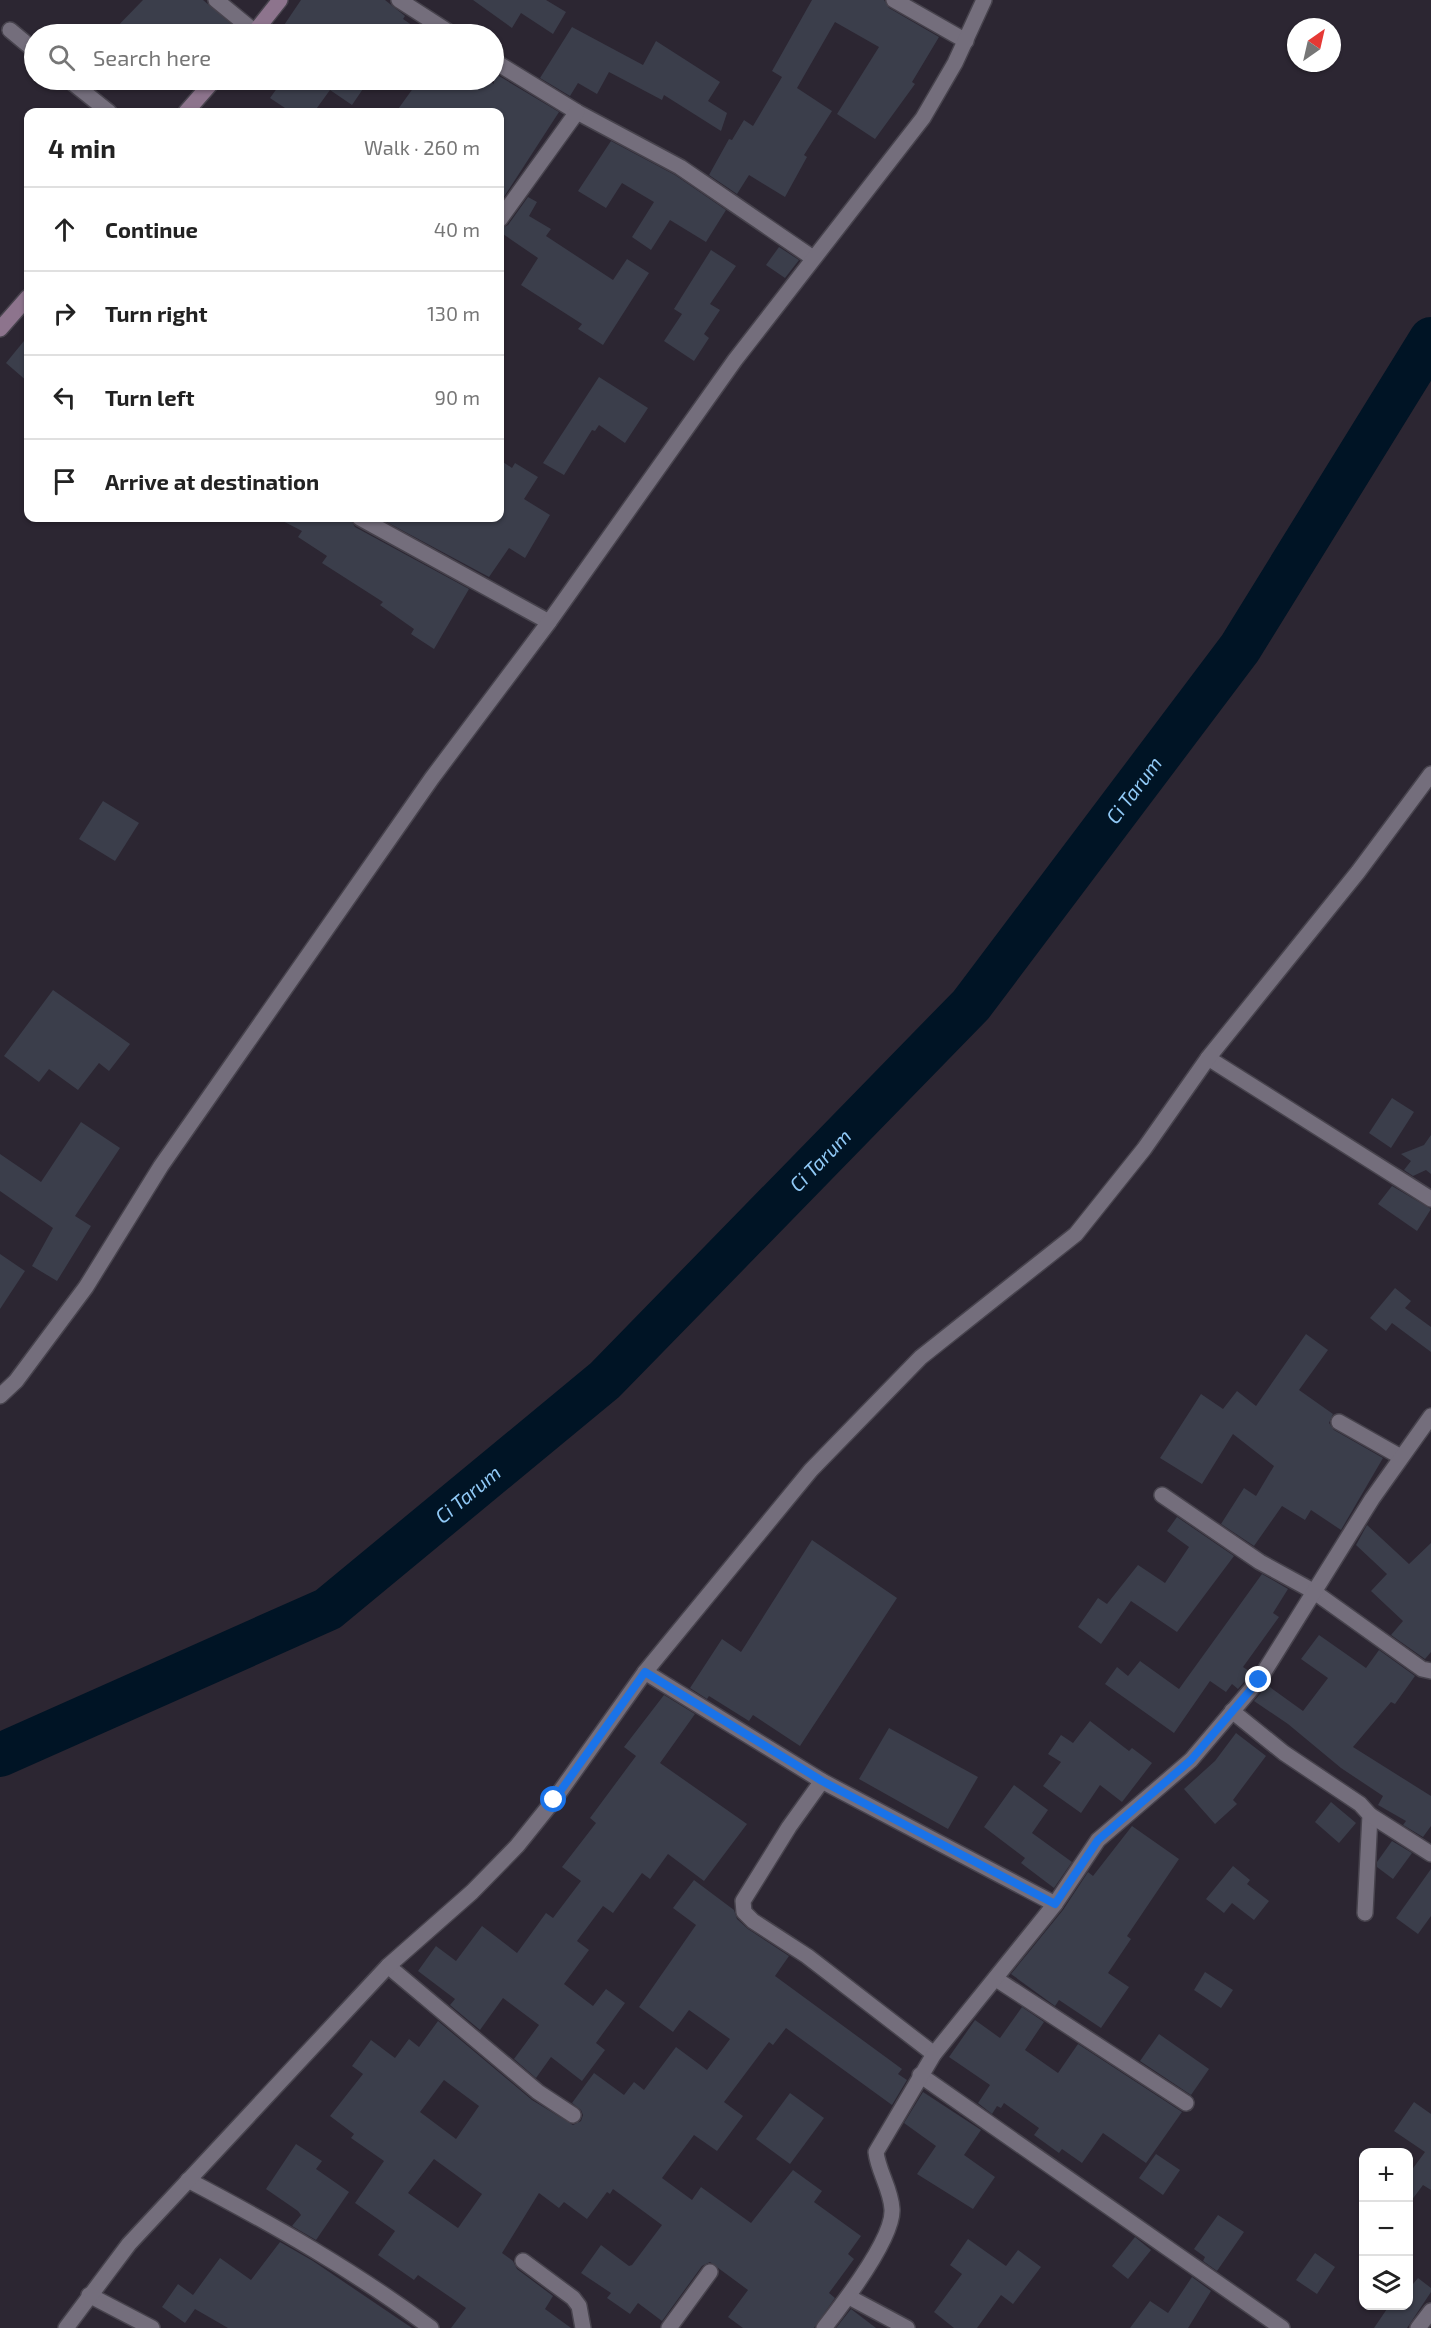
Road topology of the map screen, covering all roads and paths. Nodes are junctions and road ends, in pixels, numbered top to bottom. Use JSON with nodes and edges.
{"nodes":[{"id":1,"x":216,"y":0,"type":"edge"},
{"id":2,"x":280,"y":0,"type":"edge"},
{"id":3,"x":399,"y":0,"type":"edge"},
{"id":4,"x":894,"y":0,"type":"edge"},
{"id":5,"x":984,"y":0,"type":"edge"},
{"id":6,"x":244,"y":24,"type":"edge"},
{"id":7,"x":261,"y":24,"type":"edge"},
{"id":8,"x":436,"y":24,"type":"edge"},
{"id":9,"x":10,"y":30,"type":"dead end"},
{"id":10,"x":966,"y":41,"type":"junction"},
{"id":11,"x":24,"y":42,"type":"edge"},
{"id":12,"x":504,"y":67,"type":"edge"},
{"id":13,"x":82,"y":90,"type":"edge"},
{"id":14,"x":205,"y":90,"type":"edge"},
{"id":15,"x":104,"y":108,"type":"edge"},
{"id":16,"x":190,"y":108,"type":"edge"},
{"id":17,"x":578,"y":112,"type":"junction"},
{"id":18,"x":504,"y":214,"type":"edge"},
{"id":19,"x":813,"y":258,"type":"junction"},
{"id":20,"x":24,"y":302,"type":"edge"},
{"id":21,"x":0,"y":329,"type":"edge"},
{"id":22,"x":367,"y":522,"type":"edge"},
{"id":23,"x":549,"y":622,"type":"junction"},
{"id":24,"x":1431,"y":774,"type":"edge"},
{"id":25,"x":1208,"y":1058,"type":"junction"},
{"id":26,"x":1431,"y":1199,"type":"edge"},
{"id":27,"x":0,"y":1396,"type":"edge"},
{"id":28,"x":1431,"y":1416,"type":"edge"},
{"id":29,"x":1339,"y":1422,"type":"dead end"},
{"id":30,"x":1401,"y":1457,"type":"junction"},
{"id":31,"x":1162,"y":1495,"type":"dead end"},
{"id":32,"x":1313,"y":1591,"type":"junction"},
{"id":33,"x":1431,"y":1671,"type":"edge"},
{"id":34,"x":645,"y":1672,"type":"junction"},
{"id":35,"x":1232,"y":1711,"type":"junction"},
{"id":36,"x":822,"y":1781,"type":"junction"},
{"id":37,"x":1370,"y":1815,"type":"junction"},
{"id":38,"x":1431,"y":1854,"type":"edge"},
{"id":39,"x":1055,"y":1904,"type":"junction"},
{"id":40,"x":1365,"y":1913,"type":"dead end"},
{"id":41,"x":388,"y":1966,"type":"junction"},
{"id":42,"x":996,"y":1979,"type":"junction"},
{"id":43,"x":934,"y":2054,"type":"junction"},
{"id":44,"x":920,"y":2075,"type":"junction"},
{"id":45,"x":1186,"y":2103,"type":"dead end"},
{"id":46,"x":573,"y":2115,"type":"dead end"},
{"id":47,"x":188,"y":2180,"type":"junction"},
{"id":48,"x":523,"y":2261,"type":"dead end"},
{"id":49,"x":710,"y":2272,"type":"dead end"},
{"id":50,"x":89,"y":2295,"type":"junction"},
{"id":51,"x":849,"y":2297,"type":"junction"},
{"id":52,"x":1431,"y":2311,"type":"edge"},
{"id":53,"x":144,"y":2326,"type":"edge"},
{"id":54,"x":66,"y":2328,"type":"edge"},
{"id":55,"x":431,"y":2328,"type":"edge"},
{"id":56,"x":583,"y":2328,"type":"edge"},
{"id":57,"x":669,"y":2328,"type":"edge"},
{"id":58,"x":824,"y":2328,"type":"edge"},
{"id":59,"x":907,"y":2328,"type":"edge"},
{"id":60,"x":1282,"y":2328,"type":"edge"},
{"id":61,"x":1418,"y":2328,"type":"edge"}],
"edges":[{"from":1,"to":6,"type":"street"},
{"from":2,"to":7,"type":"main road"},
{"from":3,"to":8,"type":"street"},
{"from":4,"to":10,"type":"street"},
{"from":5,"to":10,"type":"street"},
{"from":9,"to":11,"type":"street"},
{"from":10,"to":19,"type":"street"},
{"from":12,"to":17,"type":"street"},
{"from":13,"to":15,"type":"street"},
{"from":14,"to":16,"type":"main road"},
{"from":17,"to":18,"type":"street"},
{"from":17,"to":19,"type":"street"},
{"from":19,"to":23,"type":"street"},
{"from":20,"to":21,"type":"main road"},
{"from":22,"to":23,"type":"street"},
{"from":23,"to":27,"type":"street"},
{"from":24,"to":25,"type":"street"},
{"from":25,"to":26,"type":"street"},
{"from":25,"to":34,"type":"street"},
{"from":28,"to":30,"type":"street"},
{"from":29,"to":30,"type":"street"},
{"from":30,"to":32,"type":"street"},
{"from":31,"to":32,"type":"street"},
{"from":32,"to":33,"type":"street"},
{"from":32,"to":35,"type":"street"},
{"from":34,"to":36,"type":"street"},
{"from":34,"to":41,"type":"street"},
{"from":35,"to":37,"type":"street"},
{"from":35,"to":39,"type":"street"},
{"from":36,"to":39,"type":"street"},
{"from":36,"to":43,"type":"street"},
{"from":37,"to":38,"type":"street"},
{"from":37,"to":40,"type":"street"},
{"from":39,"to":42,"type":"street"},
{"from":41,"to":46,"type":"street"},
{"from":41,"to":47,"type":"street"},
{"from":42,"to":43,"type":"street"},
{"from":42,"to":45,"type":"street"},
{"from":43,"to":44,"type":"street"},
{"from":44,"to":51,"type":"street"},
{"from":44,"to":60,"type":"street"},
{"from":47,"to":50,"type":"street"},
{"from":47,"to":55,"type":"street"},
{"from":48,"to":56,"type":"street"},
{"from":49,"to":57,"type":"street"},
{"from":50,"to":53,"type":"street"},
{"from":50,"to":54,"type":"street"},
{"from":51,"to":58,"type":"street"},
{"from":51,"to":59,"type":"street"},
{"from":52,"to":61,"type":"street"}]}
